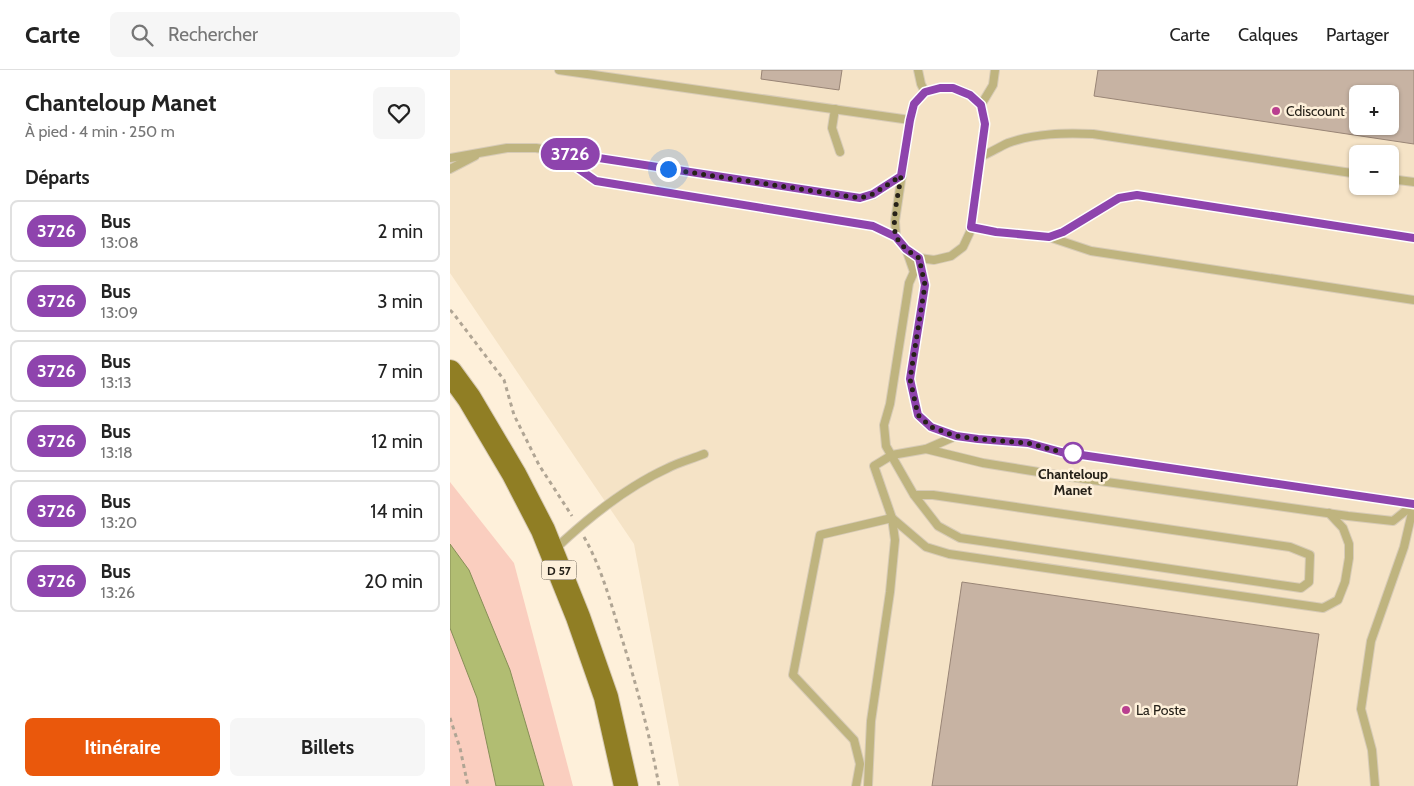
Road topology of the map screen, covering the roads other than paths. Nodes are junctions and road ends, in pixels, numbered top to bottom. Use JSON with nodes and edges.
{"nodes":[{"id":1,"x":559,"y":70,"type":"edge"},
{"id":2,"x":918,"y":70,"type":"edge"},
{"id":3,"x":995,"y":70,"type":"edge"},
{"id":4,"x":925,"y":92,"type":"junction"},
{"id":5,"x":981,"y":105,"type":"junction"},
{"id":6,"x":835,"y":109,"type":"junction"},
{"id":7,"x":910,"y":120,"type":"junction"},
{"id":8,"x":553,"y":151,"type":"junction"},
{"id":9,"x":840,"y":152,"type":"dead end"},
{"id":10,"x":481,"y":153,"type":"junction"},
{"id":11,"x":980,"y":157,"type":"junction"},
{"id":12,"x":450,"y":158,"type":"edge"},
{"id":13,"x":450,"y":170,"type":"edge"},
{"id":14,"x":1349,"y":173,"type":"edge"},
{"id":15,"x":901,"y":176,"type":"junction"},
{"id":16,"x":1399,"y":180,"type":"edge"},
{"id":17,"x":1414,"y":182,"type":"edge"},
{"id":18,"x":971,"y":227,"type":"junction"},
{"id":19,"x":896,"y":237,"type":"junction"},
{"id":20,"x":1049,"y":237,"type":"junction"},
{"id":21,"x":1414,"y":238,"type":"edge"},
{"id":22,"x":906,"y":249,"type":"junction"},
{"id":23,"x":919,"y":258,"type":"junction"},
{"id":24,"x":1414,"y":300,"type":"edge"},
{"id":25,"x":450,"y":372,"type":"edge"},
{"id":26,"x":956,"y":436,"type":"junction"},
{"id":27,"x":926,"y":449,"type":"junction"},
{"id":28,"x":704,"y":454,"type":"dead end"},
{"id":29,"x":892,"y":456,"type":"junction"},
{"id":30,"x":914,"y":495,"type":"junction"},
{"id":31,"x":1414,"y":504,"type":"edge"},
{"id":32,"x":1329,"y":513,"type":"junction"},
{"id":33,"x":892,"y":518,"type":"junction"},
{"id":34,"x":552,"y":552,"type":"junction"},
{"id":35,"x":626,"y":786,"type":"edge"},
{"id":36,"x":856,"y":786,"type":"edge"},
{"id":37,"x":868,"y":786,"type":"edge"},
{"id":38,"x":1375,"y":786,"type":"edge"}],
"edges":[{"from":1,"to":6,"type":"lane"},
{"from":2,"to":4,"type":"lane"},
{"from":3,"to":5,"type":"lane"},
{"from":4,"to":5,"type":"lane"},
{"from":4,"to":7,"type":"lane"},
{"from":5,"to":11,"type":"lane"},
{"from":6,"to":7,"type":"lane"},
{"from":6,"to":9,"type":"lane"},
{"from":7,"to":15,"type":"lane"},
{"from":8,"to":10,"type":"lane"},
{"from":8,"to":15,"type":"lane"},
{"from":8,"to":19,"type":"lane"},
{"from":10,"to":12,"type":"lane"},
{"from":10,"to":13,"type":"lane"},
{"from":11,"to":14,"type":"lane"},
{"from":11,"to":18,"type":"lane"},
{"from":15,"to":19,"type":"lane"},
{"from":16,"to":17,"type":"lane"},
{"from":18,"to":20,"type":"lane"},
{"from":18,"to":23,"type":"lane"},
{"from":19,"to":22,"type":"lane"},
{"from":20,"to":21,"type":"lane"},
{"from":20,"to":24,"type":"lane"},
{"from":22,"to":23,"type":"lane"},
{"from":22,"to":29,"type":"lane"},
{"from":23,"to":26,"type":"lane"},
{"from":25,"to":34,"type":"main road","number":"D 57"},
{"from":26,"to":27,"type":"lane"},
{"from":26,"to":31,"type":"lane"},
{"from":27,"to":29,"type":"lane"},
{"from":27,"to":32,"type":"lane"},
{"from":28,"to":34,"type":"lane"},
{"from":29,"to":30,"type":"lane"},
{"from":29,"to":33,"type":"lane"},
{"from":30,"to":30,"type":"lane"},
{"from":31,"to":32,"type":"lane"},
{"from":31,"to":38,"type":"lane"},
{"from":32,"to":33,"type":"lane"},
{"from":33,"to":36,"type":"lane"},
{"from":33,"to":37,"type":"lane"},
{"from":34,"to":35,"type":"main road","number":"D 57"}]}
